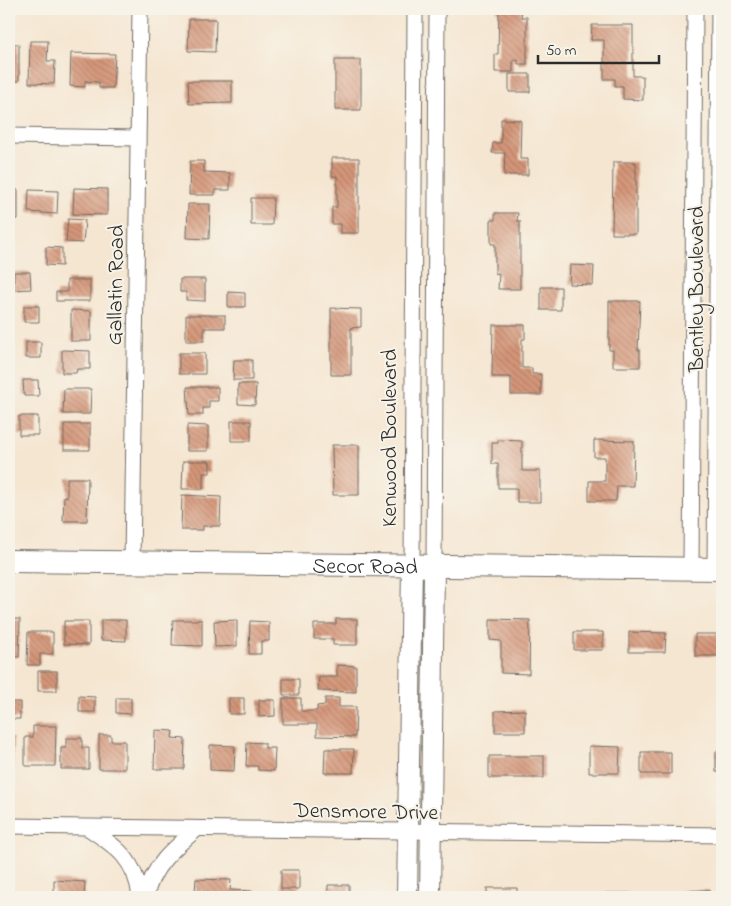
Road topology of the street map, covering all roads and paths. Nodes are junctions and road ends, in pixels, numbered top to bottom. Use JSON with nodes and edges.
{"nodes":[{"id":1,"x":140,"y":9,"type":"edge"},
{"id":2,"x":415,"y":9,"type":"edge"},
{"id":3,"x":437,"y":9,"type":"edge"},
{"id":4,"x":695,"y":9,"type":"edge"},
{"id":5,"x":719,"y":9,"type":"edge"},
{"id":6,"x":9,"y":136,"type":"edge"},
{"id":7,"x":137,"y":138,"type":"junction"},
{"id":8,"x":9,"y":561,"type":"edge"},
{"id":9,"x":132,"y":562,"type":"junction"},
{"id":10,"x":412,"y":566,"type":"junction"},
{"id":11,"x":434,"y":567,"type":"junction"},
{"id":12,"x":691,"y":569,"type":"junction"},
{"id":13,"x":718,"y":569,"type":"edge"},
{"id":14,"x":9,"y":826,"type":"edge"},
{"id":15,"x":88,"y":828,"type":"junction"},
{"id":16,"x":197,"y":829,"type":"junction"},
{"id":17,"x":407,"y":831,"type":"junction"},
{"id":18,"x":430,"y":833,"type":"junction"},
{"id":19,"x":722,"y":835,"type":"edge"},
{"id":20,"x":140,"y":897,"type":"edge"},
{"id":21,"x":146,"y":897,"type":"edge"},
{"id":22,"x":407,"y":897,"type":"edge"},
{"id":23,"x":430,"y":897,"type":"edge"}],
"edges":[{"from":1,"to":7,"type":"street","name":"Gallatin Road"},
{"from":2,"to":10,"type":"street","name":"Kenwood Boulevard"},
{"from":3,"to":11,"type":"street","name":"Kenwood Boulevard"},
{"from":4,"to":12,"type":"street","name":"Bentley Boulevard"},
{"from":5,"to":13,"type":"street","name":"Bentley Boulevard"},
{"from":6,"to":7,"type":"street"},
{"from":7,"to":9,"type":"street","name":"Gallatin Road"},
{"from":8,"to":9,"type":"main road","name":"Secor Road"},
{"from":9,"to":10,"type":"main road","name":"Secor Road"},
{"from":10,"to":11,"type":"main road","name":"Secor Road"},
{"from":10,"to":17,"type":"street","name":"Kenwood Boulevard"},
{"from":11,"to":12,"type":"main road","name":"Secor Road"},
{"from":11,"to":18,"type":"street","name":"Kenwood Boulevard"},
{"from":12,"to":13,"type":"main road","name":"Secor Road"},
{"from":14,"to":15,"type":"street","name":"Densmore Drive"},
{"from":15,"to":16,"type":"street","name":"Densmore Drive"},
{"from":15,"to":20,"type":"street"},
{"from":16,"to":17,"type":"street","name":"Densmore Drive"},
{"from":16,"to":21,"type":"street"},
{"from":17,"to":18,"type":"street","name":"Densmore Drive"},
{"from":17,"to":22,"type":"street","name":"Kenwood Boulevard"},
{"from":18,"to":19,"type":"street","name":"Densmore Drive"},
{"from":18,"to":23,"type":"street","name":"Kenwood Boulevard"}]}
